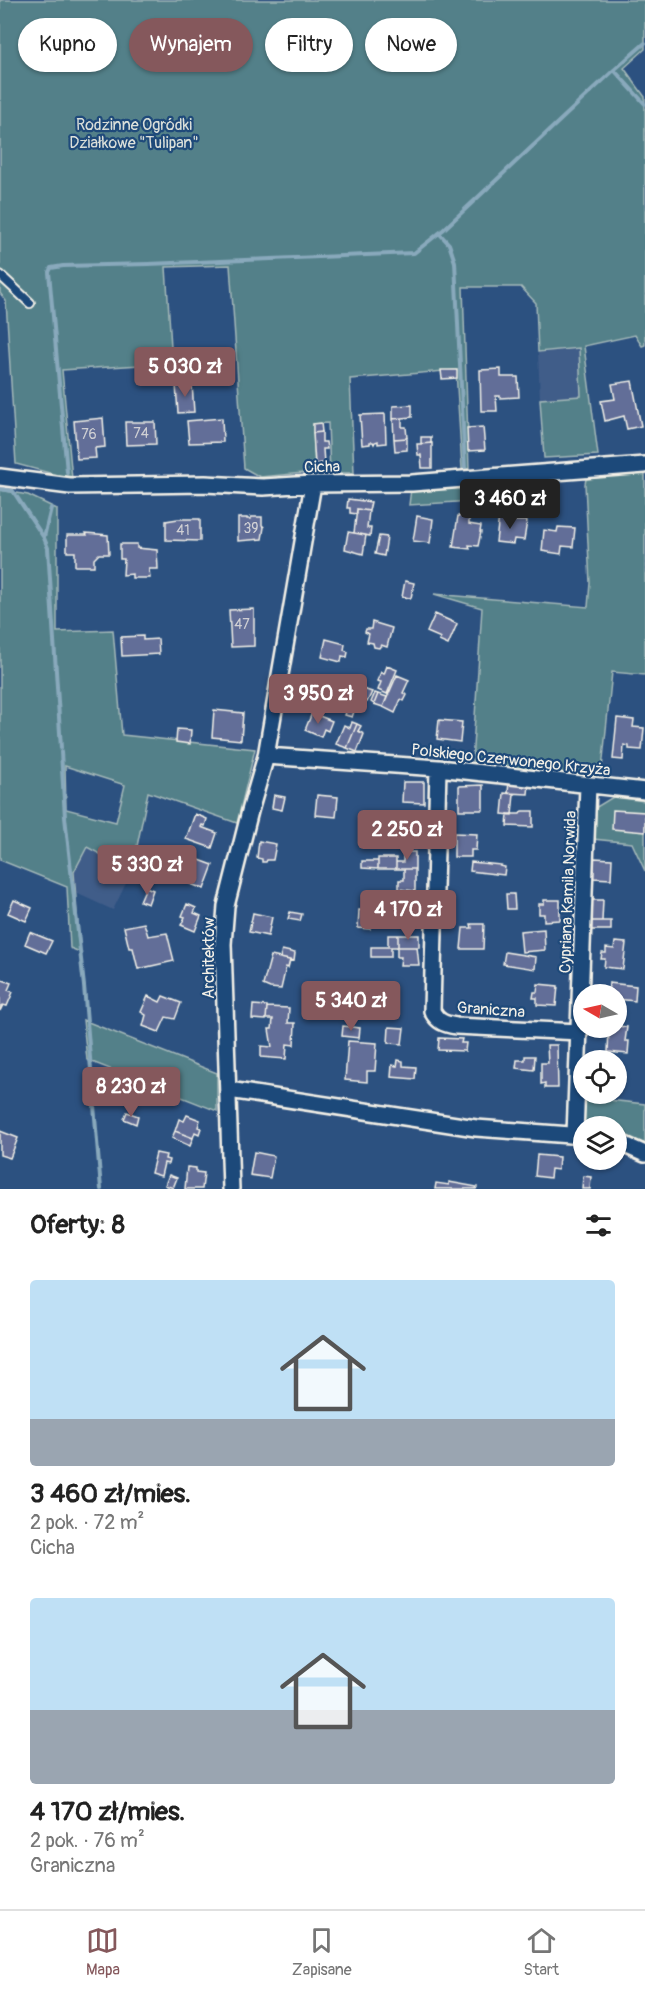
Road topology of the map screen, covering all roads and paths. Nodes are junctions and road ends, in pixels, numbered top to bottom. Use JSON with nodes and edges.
{"nodes":[{"id":1,"x":0,"y":275,"type":"edge"},
{"id":2,"x":30,"y":303,"type":"dead end"},
{"id":3,"x":645,"y":465,"type":"edge"},
{"id":4,"x":0,"y":477,"type":"edge"},
{"id":5,"x":312,"y":484,"type":"junction"},
{"id":6,"x":266,"y":756,"type":"junction"},
{"id":7,"x":438,"y":768,"type":"junction"},
{"id":8,"x":588,"y":785,"type":"junction"},
{"id":9,"x":645,"y":792,"type":"edge"},
{"id":10,"x":582,"y":984,"type":"edge"},
{"id":11,"x":573,"y":1032,"type":"edge"},
{"id":12,"x":580,"y":1038,"type":"edge"},
{"id":13,"x":229,"y":1090,"type":"junction"},
{"id":14,"x":579,"y":1116,"type":"edge"},
{"id":15,"x":573,"y":1135,"type":"edge"},
{"id":16,"x":627,"y":1146,"type":"edge"},
{"id":17,"x":645,"y":1154,"type":"edge"},
{"id":18,"x":231,"y":1189,"type":"edge"}],
"edges":[{"from":1,"to":2,"type":"lane"},
{"from":3,"to":5,"type":"street","name":"Cicha"},
{"from":4,"to":5,"type":"street","name":"Cicha"},
{"from":5,"to":6,"type":"street","name":"Architektów"},
{"from":6,"to":7,"type":"street","name":"Polskiego Czerwonego Krzyża"},
{"from":6,"to":13,"type":"street","name":"Architektów"},
{"from":7,"to":8,"type":"street","name":"Polskiego Czerwonego Krzyża"},
{"from":7,"to":11,"type":"street","name":"Graniczna"},
{"from":8,"to":9,"type":"street","name":"Polskiego Czerwonego Krzyża"},
{"from":8,"to":10,"type":"street","name":"Cypriana Kamila Norwida"},
{"from":12,"to":14,"type":"street","name":"Cypriana Kamila Norwida"},
{"from":13,"to":15,"type":"street"},
{"from":13,"to":18,"type":"street","name":"Architektów"},
{"from":16,"to":17,"type":"street"}]}
